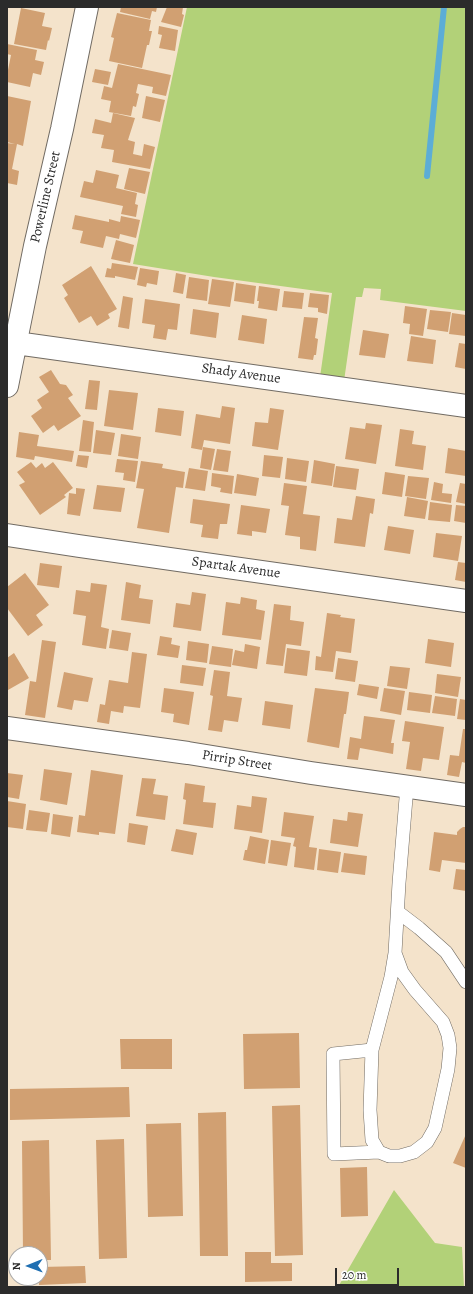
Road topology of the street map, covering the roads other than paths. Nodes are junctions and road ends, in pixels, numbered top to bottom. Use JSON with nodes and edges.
{"nodes":[{"id":1,"x":87,"y":7,"type":"edge"},
{"id":2,"x":16,"y":343,"type":"junction"},
{"id":3,"x":7,"y":386,"type":"edge"},
{"id":4,"x":466,"y":406,"type":"edge"},
{"id":5,"x":7,"y":535,"type":"edge"},
{"id":6,"x":466,"y":600,"type":"edge"},
{"id":7,"x":7,"y":728,"type":"edge"},
{"id":8,"x":407,"y":786,"type":"junction"},
{"id":9,"x":466,"y":795,"type":"edge"},
{"id":10,"x":398,"y":912,"type":"junction"},
{"id":11,"x":395,"y":953,"type":"junction"},
{"id":12,"x":466,"y":982,"type":"edge"},
{"id":13,"x":372,"y":1050,"type":"junction"},
{"id":14,"x":379,"y":1152,"type":"junction"}],
"edges":[{"from":1,"to":2,"type":"street","name":"Powerline Street"},
{"from":2,"to":3,"type":"street","name":"Powerline Street"},
{"from":2,"to":4,"type":"street","name":"Shady Avenue"},
{"from":5,"to":6,"type":"street","name":"Spartak Avenue"},
{"from":7,"to":8,"type":"street","name":"Pirrip Street"},
{"from":8,"to":9,"type":"street","name":"Pirrip Street"},
{"from":8,"to":10,"type":"lane"},
{"from":10,"to":11,"type":"lane"},
{"from":10,"to":12,"type":"lane"},
{"from":11,"to":13,"type":"lane"},
{"from":11,"to":14,"type":"lane"},
{"from":13,"to":14,"type":"lane"},
{"from":13,"to":14,"type":"lane"}]}
